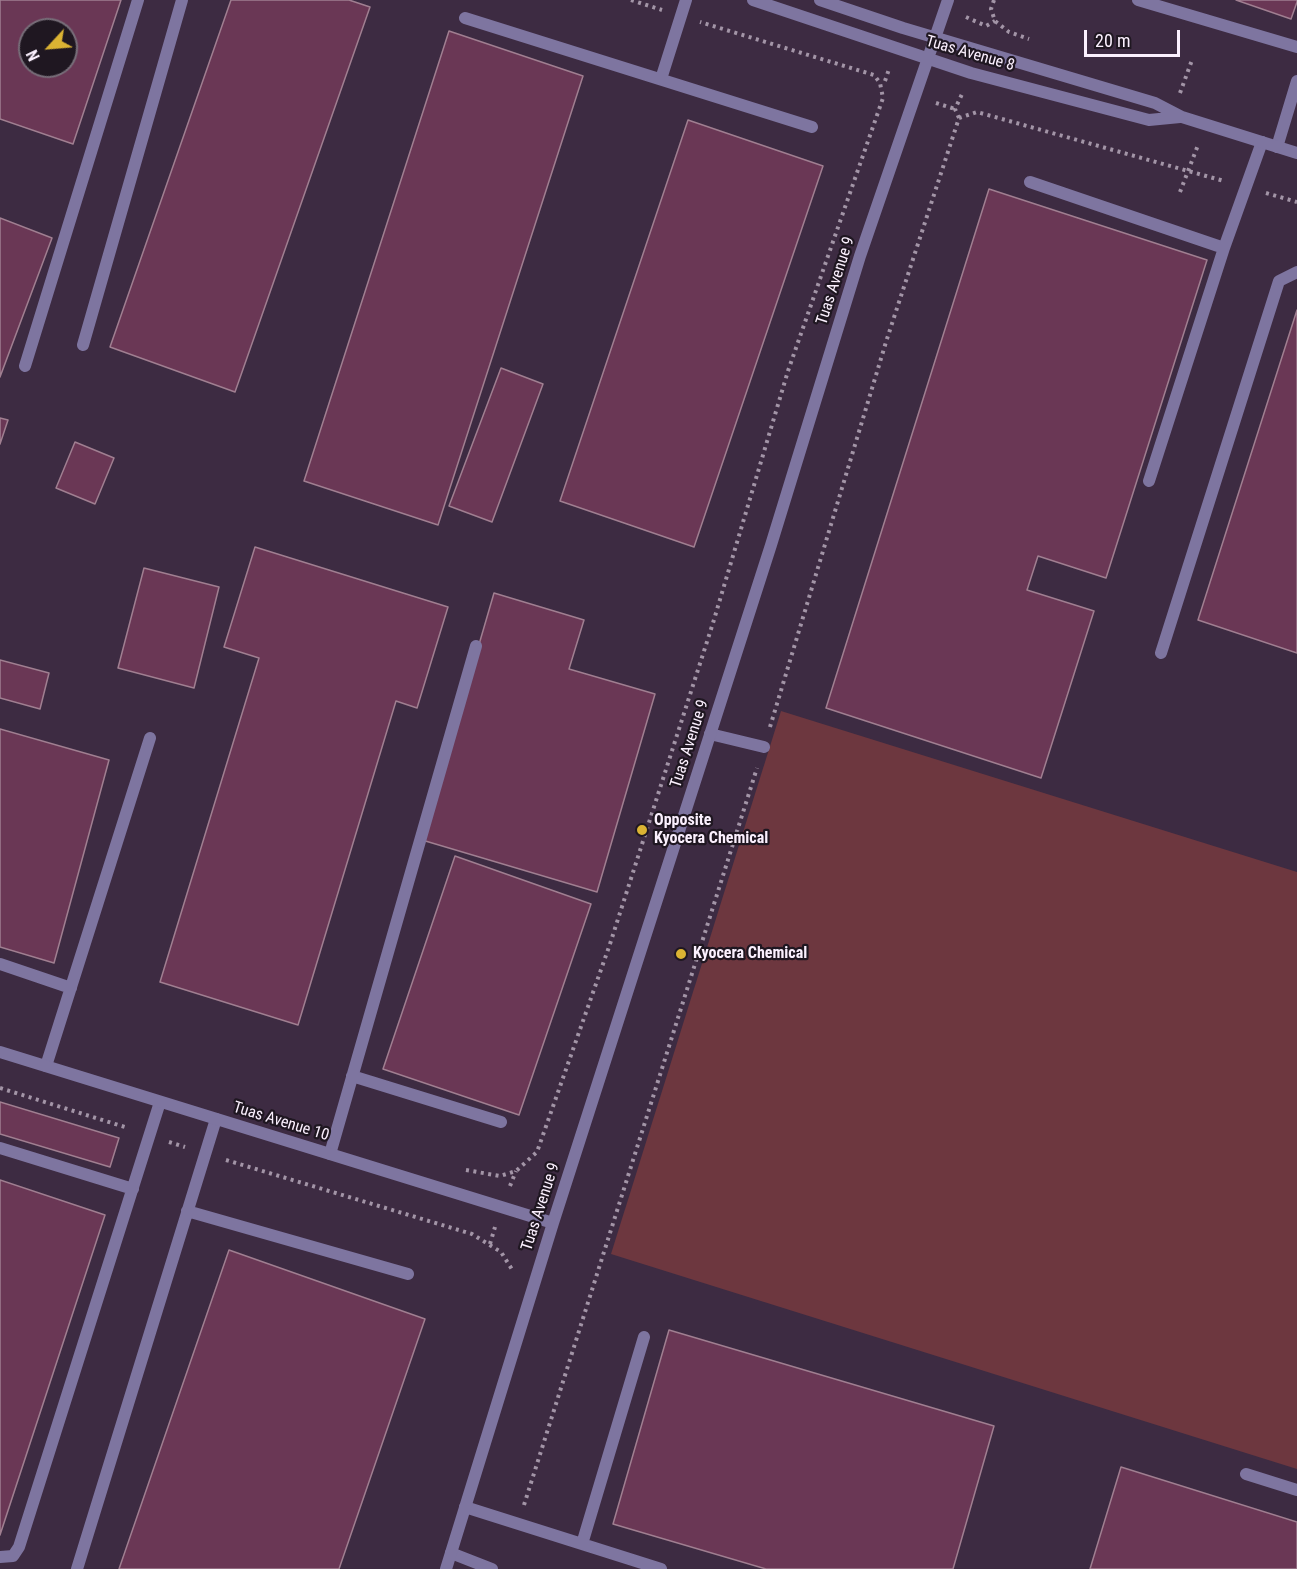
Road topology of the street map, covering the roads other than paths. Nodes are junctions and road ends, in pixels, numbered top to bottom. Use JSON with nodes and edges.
{"nodes":[{"id":1,"x":138,"y":0,"type":"edge"},
{"id":2,"x":182,"y":0,"type":"edge"},
{"id":3,"x":686,"y":0,"type":"edge"},
{"id":4,"x":753,"y":0,"type":"edge"},
{"id":5,"x":820,"y":0,"type":"edge"},
{"id":6,"x":948,"y":0,"type":"edge"},
{"id":7,"x":1138,"y":0,"type":"edge"},
{"id":8,"x":465,"y":18,"type":"dead end"},
{"id":9,"x":936,"y":38,"type":"junction"},
{"id":10,"x":1297,"y":47,"type":"edge"},
{"id":11,"x":928,"y":59,"type":"junction"},
{"id":12,"x":661,"y":79,"type":"junction"},
{"id":13,"x":1297,"y":81,"type":"edge"},
{"id":14,"x":1178,"y":116,"type":"junction"},
{"id":15,"x":812,"y":127,"type":"dead end"},
{"id":16,"x":1262,"y":142,"type":"junction"},
{"id":17,"x":1277,"y":147,"type":"junction"},
{"id":18,"x":1297,"y":153,"type":"edge"},
{"id":19,"x":1030,"y":183,"type":"dead end"},
{"id":20,"x":1224,"y":248,"type":"junction"},
{"id":21,"x":1297,"y":272,"type":"edge"},
{"id":22,"x":83,"y":345,"type":"dead end"},
{"id":23,"x":25,"y":366,"type":"dead end"},
{"id":24,"x":1149,"y":481,"type":"dead end"},
{"id":25,"x":476,"y":646,"type":"dead end"},
{"id":26,"x":1161,"y":653,"type":"dead end"},
{"id":27,"x":710,"y":734,"type":"junction"},
{"id":28,"x":150,"y":738,"type":"dead end"},
{"id":29,"x":764,"y":747,"type":"road end"},
{"id":30,"x":0,"y":964,"type":"edge"},
{"id":31,"x":71,"y":988,"type":"junction"},
{"id":32,"x":0,"y":1052,"type":"edge"},
{"id":33,"x":46,"y":1066,"type":"junction"},
{"id":34,"x":352,"y":1076,"type":"junction"},
{"id":35,"x":160,"y":1102,"type":"junction"},
{"id":36,"x":216,"y":1119,"type":"junction"},
{"id":37,"x":501,"y":1122,"type":"dead end"},
{"id":38,"x":0,"y":1149,"type":"edge"},
{"id":39,"x":330,"y":1154,"type":"junction"},
{"id":40,"x":133,"y":1189,"type":"junction"},
{"id":41,"x":187,"y":1211,"type":"junction"},
{"id":42,"x":553,"y":1223,"type":"junction"},
{"id":43,"x":408,"y":1274,"type":"dead end"},
{"id":44,"x":644,"y":1337,"type":"dead end"},
{"id":45,"x":1246,"y":1474,"type":"dead end"},
{"id":46,"x":1297,"y":1491,"type":"edge"},
{"id":47,"x":465,"y":1507,"type":"junction"},
{"id":48,"x":582,"y":1544,"type":"junction"},
{"id":49,"x":450,"y":1553,"type":"junction"},
{"id":50,"x":0,"y":1557,"type":"edge"},
{"id":51,"x":77,"y":1569,"type":"edge"},
{"id":52,"x":446,"y":1569,"type":"edge"},
{"id":53,"x":492,"y":1569,"type":"edge"},
{"id":54,"x":661,"y":1569,"type":"edge"}],
"edges":[{"from":1,"to":23,"type":"street"},
{"from":2,"to":22,"type":"street"},
{"from":3,"to":12,"type":"street"},
{"from":4,"to":11,"type":"street","name":"Tuas Avenue 8"},
{"from":5,"to":9,"type":"street","name":"Tuas Avenue 8"},
{"from":6,"to":9,"type":"street","name":"Tuas Avenue 9"},
{"from":7,"to":10,"type":"street"},
{"from":8,"to":12,"type":"street"},
{"from":9,"to":11,"type":"street","name":"Tuas Avenue 9"},
{"from":9,"to":14,"type":"street","name":"Tuas Avenue 8"},
{"from":11,"to":14,"type":"street","name":"Tuas Avenue 8"},
{"from":11,"to":27,"type":"street","name":"Tuas Avenue 9"},
{"from":12,"to":15,"type":"street"},
{"from":13,"to":17,"type":"street"},
{"from":14,"to":16,"type":"street","name":"Tuas Avenue 8"},
{"from":16,"to":17,"type":"street","name":"Tuas Avenue 8"},
{"from":16,"to":20,"type":"street"},
{"from":17,"to":18,"type":"street","name":"Tuas Avenue 8"},
{"from":19,"to":20,"type":"street"},
{"from":20,"to":24,"type":"street"},
{"from":21,"to":26,"type":"street"},
{"from":25,"to":34,"type":"street"},
{"from":27,"to":29,"type":"street"},
{"from":27,"to":42,"type":"street","name":"Tuas Avenue 9"},
{"from":28,"to":31,"type":"street"},
{"from":30,"to":31,"type":"street"},
{"from":31,"to":33,"type":"street"},
{"from":32,"to":33,"type":"street","name":"Tuas Avenue 10"},
{"from":33,"to":35,"type":"street","name":"Tuas Avenue 10"},
{"from":34,"to":37,"type":"street"},
{"from":34,"to":39,"type":"street"},
{"from":35,"to":36,"type":"street","name":"Tuas Avenue 10"},
{"from":35,"to":40,"type":"street"},
{"from":36,"to":39,"type":"street","name":"Tuas Avenue 10"},
{"from":36,"to":41,"type":"street"},
{"from":38,"to":40,"type":"street"},
{"from":39,"to":42,"type":"street","name":"Tuas Avenue 10"},
{"from":40,"to":50,"type":"street"},
{"from":41,"to":43,"type":"street"},
{"from":41,"to":51,"type":"street"},
{"from":42,"to":47,"type":"street","name":"Tuas Avenue 9"},
{"from":44,"to":48,"type":"street"},
{"from":45,"to":46,"type":"street"},
{"from":47,"to":48,"type":"street"},
{"from":47,"to":49,"type":"street","name":"Tuas Avenue 9"},
{"from":48,"to":54,"type":"street"},
{"from":49,"to":52,"type":"street","name":"Tuas Avenue 9"},
{"from":49,"to":53,"type":"street"}]}
